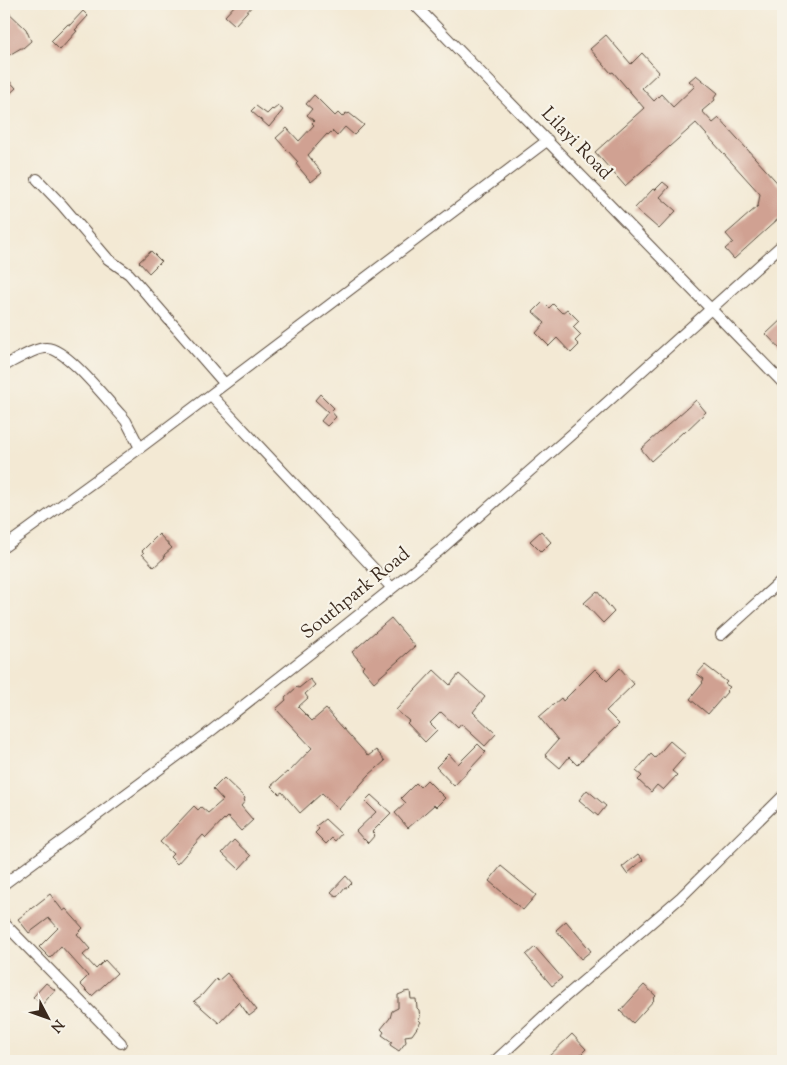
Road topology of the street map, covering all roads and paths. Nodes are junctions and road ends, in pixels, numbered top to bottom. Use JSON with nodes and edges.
{"nodes":[{"id":1,"x":414,"y":4,"type":"edge"},
{"id":2,"x":548,"y":140,"type":"junction"},
{"id":3,"x":37,"y":180,"type":"dead end"},
{"id":4,"x":783,"y":244,"type":"edge"},
{"id":5,"x":711,"y":308,"type":"junction"},
{"id":6,"x":4,"y":366,"type":"edge"},
{"id":7,"x":783,"y":383,"type":"edge"},
{"id":8,"x":225,"y":384,"type":"junction"},
{"id":9,"x":212,"y":395,"type":"junction"},
{"id":10,"x":140,"y":448,"type":"junction"},
{"id":11,"x":4,"y":547,"type":"edge"},
{"id":12,"x":783,"y":579,"type":"edge"},
{"id":13,"x":392,"y":588,"type":"junction"},
{"id":14,"x":721,"y":635,"type":"dead end"},
{"id":15,"x":783,"y":796,"type":"edge"},
{"id":16,"x":4,"y":884,"type":"edge"},
{"id":17,"x":4,"y":923,"type":"edge"},
{"id":18,"x":121,"y":1043,"type":"dead end"},
{"id":19,"x":495,"y":1061,"type":"edge"}],
"edges":[{"from":1,"to":2,"type":"street","name":"Lilayi Road"},
{"from":2,"to":5,"type":"street","name":"Lilayi Road"},
{"from":2,"to":8,"type":"street"},
{"from":3,"to":8,"type":"street"},
{"from":4,"to":5,"type":"street","name":"Southpark Road"},
{"from":5,"to":7,"type":"street","name":"Lilayi Road"},
{"from":5,"to":13,"type":"street","name":"Southpark Road"},
{"from":6,"to":10,"type":"street"},
{"from":8,"to":9,"type":"street"},
{"from":9,"to":10,"type":"street"},
{"from":9,"to":13,"type":"street"},
{"from":10,"to":11,"type":"street"},
{"from":12,"to":14,"type":"street"},
{"from":13,"to":16,"type":"street","name":"Southpark Road"},
{"from":15,"to":19,"type":"street"},
{"from":17,"to":18,"type":"street"}]}
